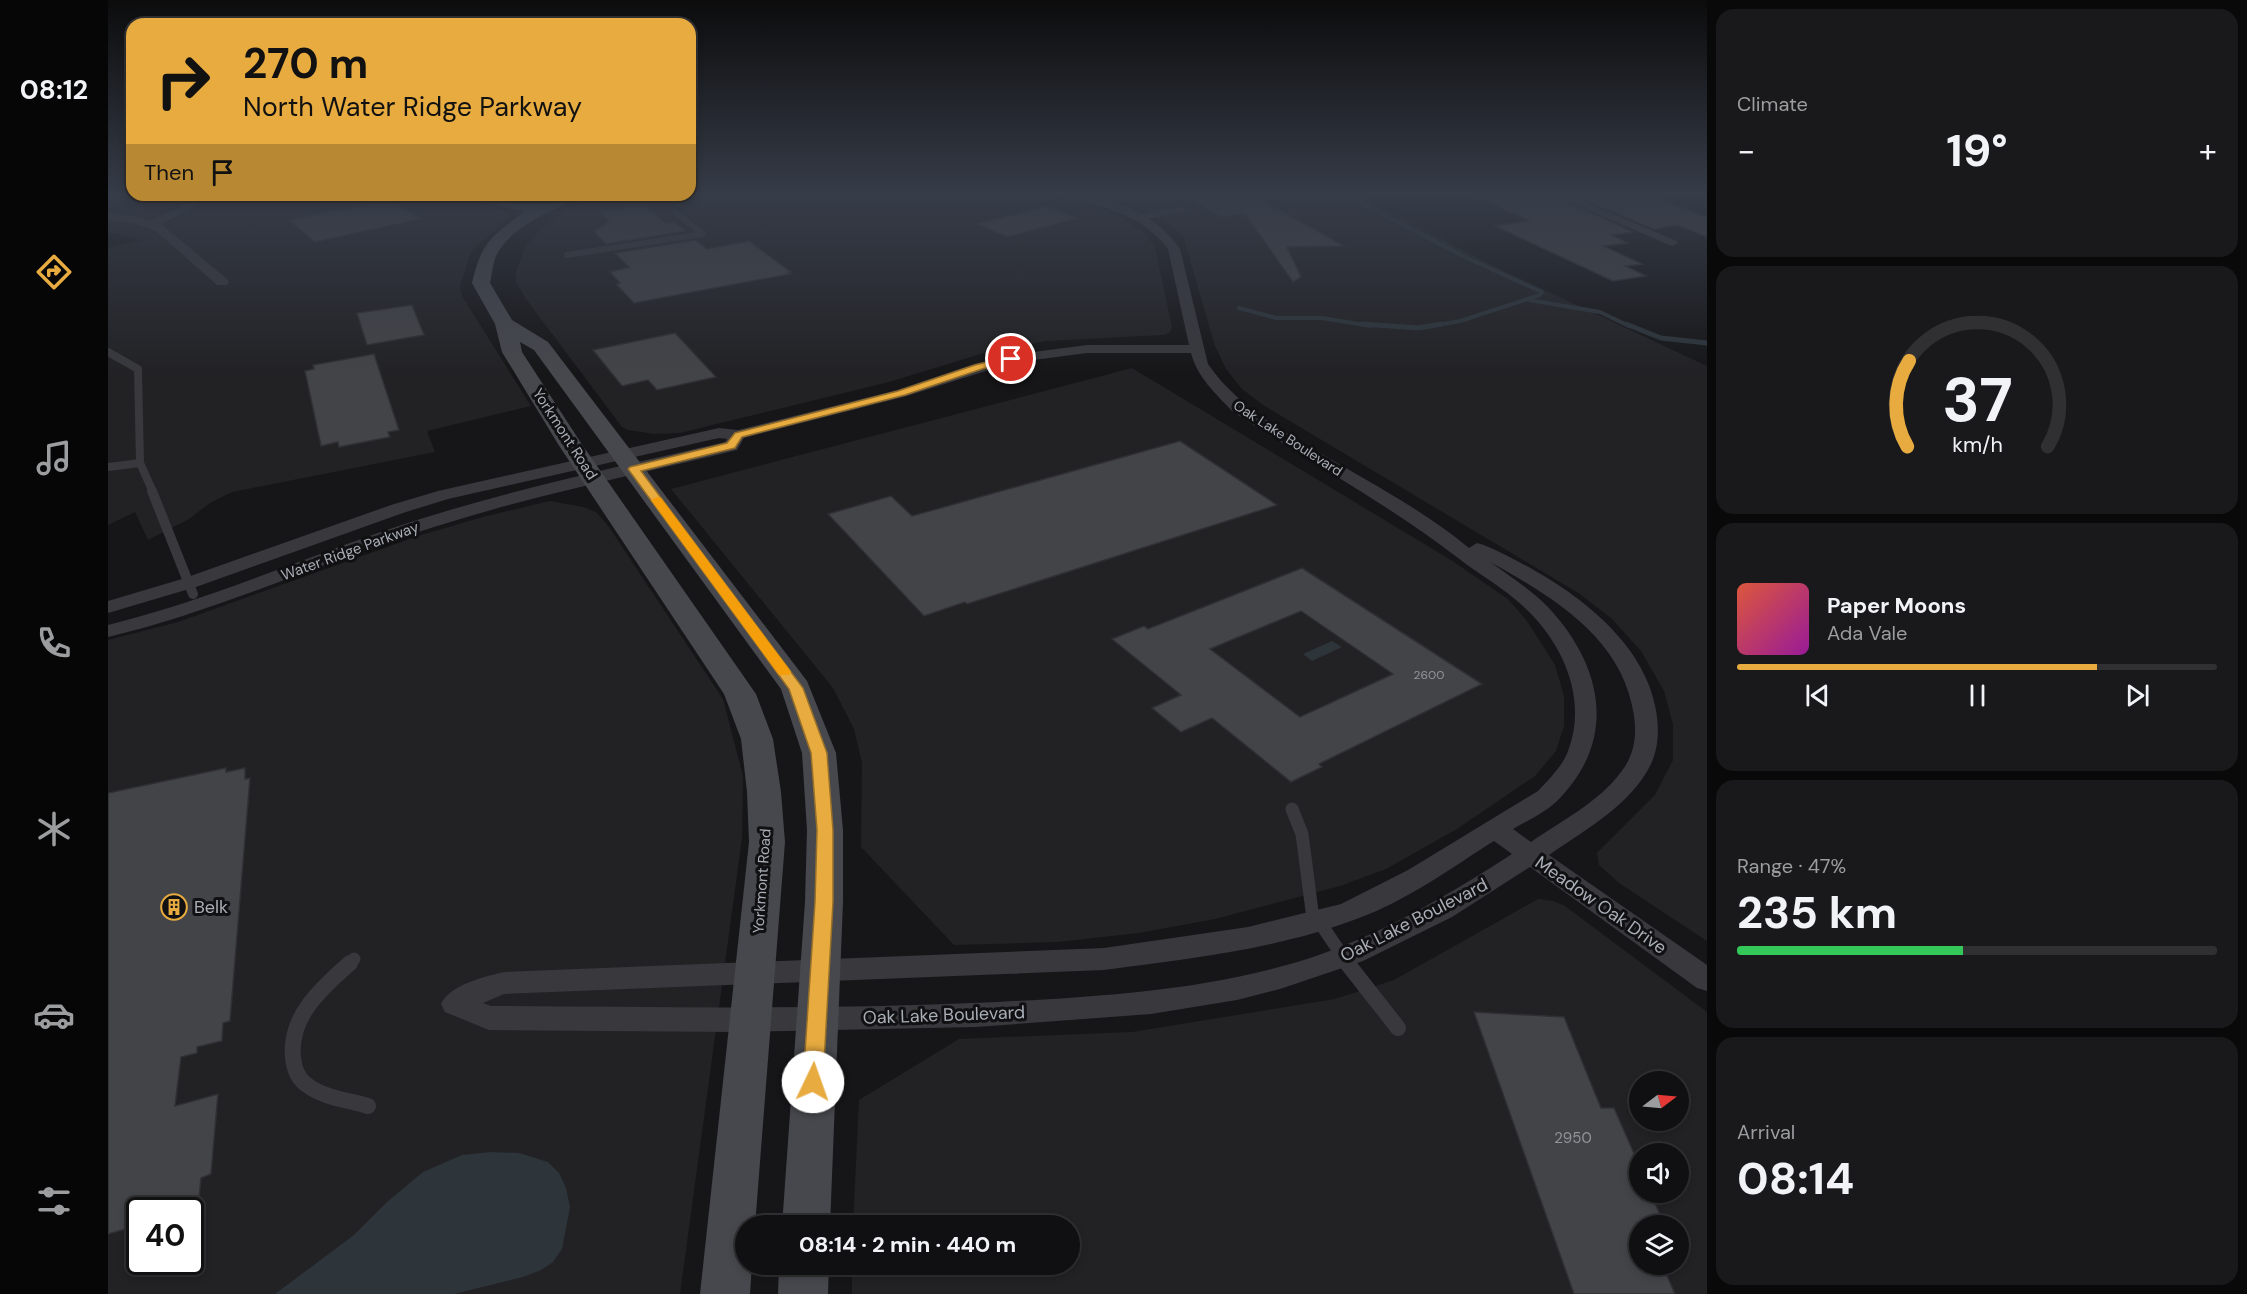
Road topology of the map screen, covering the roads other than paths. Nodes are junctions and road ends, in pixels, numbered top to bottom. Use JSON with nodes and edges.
{"nodes":[{"id":1,"x":189,"y":253,"type":"edge"},
{"id":2,"x":489,"y":253,"type":"edge"},
{"id":3,"x":577,"y":253,"type":"edge"},
{"id":4,"x":1175,"y":253,"type":"edge"},
{"id":5,"x":567,"y":255,"type":"dead end"},
{"id":6,"x":222,"y":282,"type":"dead end"},
{"id":7,"x":505,"y":324,"type":"junction"},
{"id":8,"x":1197,"y":349,"type":"junction"},
{"id":9,"x":108,"y":352,"type":"edge"},
{"id":10,"x":628,"y":461,"type":"junction"},
{"id":11,"x":140,"y":463,"type":"junction"},
{"id":12,"x":108,"y":467,"type":"edge"},
{"id":13,"x":588,"y":471,"type":"junction"},
{"id":14,"x":1446,"y":538,"type":"junction"},
{"id":15,"x":191,"y":588,"type":"junction"},
{"id":16,"x":108,"y":607,"type":"edge"},
{"id":17,"x":108,"y":631,"type":"edge"},
{"id":18,"x":1292,"y":809,"type":"dead end"},
{"id":19,"x":1495,"y":829,"type":"junction"},
{"id":20,"x":1530,"y":855,"type":"junction"},
{"id":21,"x":1317,"y":921,"type":"junction"},
{"id":22,"x":1342,"y":958,"type":"junction"},
{"id":23,"x":354,"y":959,"type":"dead end"},
{"id":24,"x":820,"y":970,"type":"junction"},
{"id":25,"x":755,"y":973,"type":"junction"},
{"id":26,"x":1707,"y":980,"type":"edge"},
{"id":27,"x":750,"y":1019,"type":"junction"},
{"id":28,"x":817,"y":1019,"type":"junction"},
{"id":29,"x":1398,"y":1028,"type":"dead end"},
{"id":30,"x":368,"y":1106,"type":"dead end"},
{"id":31,"x":807,"y":1215,"type":"edge"},
{"id":32,"x":804,"y":1275,"type":"edge"},
{"id":33,"x":725,"y":1294,"type":"edge"},
{"id":34,"x":803,"y":1294,"type":"edge"}],
"edges":[{"from":1,"to":6,"type":"street"},
{"from":2,"to":7,"type":"street","name":"Yorkmont Road"},
{"from":3,"to":5,"type":"lane"},
{"from":4,"to":8,"type":"street","name":"Oak Lake Boulevard"},
{"from":7,"to":10,"type":"street","name":"Yorkmont Road"},
{"from":7,"to":13,"type":"street","name":"Yorkmont Road"},
{"from":8,"to":10,"type":"street"},
{"from":8,"to":14,"type":"street","name":"Oak Lake Boulevard"},
{"from":9,"to":11,"type":"lane"},
{"from":10,"to":13,"type":"street"},
{"from":10,"to":24,"type":"street","name":"Yorkmont Road"},
{"from":11,"to":12,"type":"lane"},
{"from":11,"to":15,"type":"lane"},
{"from":13,"to":15,"type":"street","name":"Water Ridge Parkway"},
{"from":13,"to":17,"type":"street","name":"Water Ridge Parkway"},
{"from":13,"to":25,"type":"street","name":"Yorkmont Road"},
{"from":14,"to":19,"type":"street","name":"Oak Lake Boulevard"},
{"from":14,"to":20,"type":"street","name":"Oak Lake Boulevard"},
{"from":15,"to":16,"type":"street","name":"Water Ridge Parkway"},
{"from":18,"to":21,"type":"lane"},
{"from":19,"to":20,"type":"street","name":"Meadow Oak Drive"},
{"from":19,"to":21,"type":"street","name":"Oak Lake Boulevard"},
{"from":20,"to":22,"type":"street","name":"Oak Lake Boulevard"},
{"from":20,"to":26,"type":"street","name":"Meadow Oak Drive"},
{"from":21,"to":22,"type":"lane"},
{"from":21,"to":24,"type":"street","name":"Oak Lake Boulevard"},
{"from":22,"to":28,"type":"street","name":"Oak Lake Boulevard"},
{"from":22,"to":29,"type":"lane"},
{"from":23,"to":30,"type":"lane"},
{"from":24,"to":25,"type":"street","name":"Oak Lake Boulevard"},
{"from":24,"to":28,"type":"street","name":"Yorkmont Road"},
{"from":25,"to":27,"type":"street","name":"Yorkmont Road"},
{"from":25,"to":27,"type":"street","name":"Oak Lake Boulevard"},
{"from":27,"to":28,"type":"street","name":"Oak Lake Boulevard"},
{"from":27,"to":33,"type":"street","name":"Yorkmont Road"},
{"from":28,"to":31,"type":"street","name":"Yorkmont Road"},
{"from":32,"to":34,"type":"street"}]}
